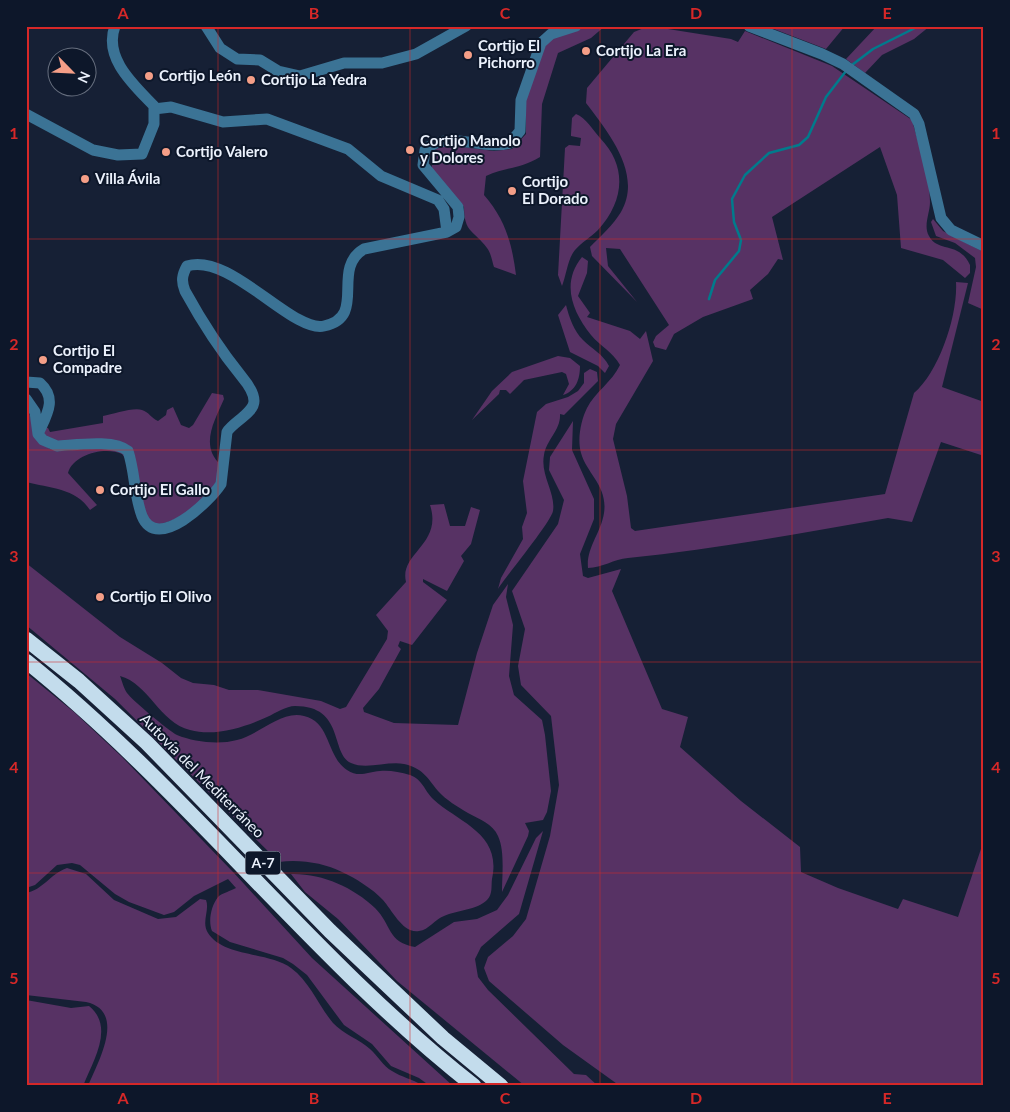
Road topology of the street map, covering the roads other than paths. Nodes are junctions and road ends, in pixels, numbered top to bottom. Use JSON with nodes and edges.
{"nodes":[{"id":1,"x":115,"y":26,"type":"edge"},
{"id":2,"x":206,"y":26,"type":"edge"},
{"id":3,"x":466,"y":26,"type":"edge"},
{"id":4,"x":576,"y":26,"type":"edge"},
{"id":5,"x":749,"y":26,"type":"edge"},
{"id":6,"x":154,"y":109,"type":"junction"},
{"id":7,"x":26,"y":114,"type":"edge"},
{"id":8,"x":447,"y":232,"type":"junction"},
{"id":9,"x":984,"y":246,"type":"edge"},
{"id":10,"x":26,"y":382,"type":"edge"},
{"id":11,"x":26,"y":399,"type":"edge"},
{"id":12,"x":38,"y":434,"type":"junction"},
{"id":13,"x":26,"y":638,"type":"edge"},
{"id":14,"x":26,"y":661,"type":"edge"},
{"id":15,"x":474,"y":1086,"type":"edge"},
{"id":16,"x":501,"y":1086,"type":"edge"}],
"edges":[{"from":1,"to":6,"type":"street"},
{"from":2,"to":3,"type":"street"},
{"from":4,"to":8,"type":"street"},
{"from":5,"to":9,"type":"street"},
{"from":6,"to":7,"type":"street"},
{"from":6,"to":8,"type":"street"},
{"from":8,"to":12,"type":"street"},
{"from":10,"to":12,"type":"street"},
{"from":11,"to":12,"type":"street"},
{"from":13,"to":16,"type":"highway","name":"Autovía del Mediterráneo","number":"A-7"},
{"from":14,"to":15,"type":"highway","number":"A-7"}]}
